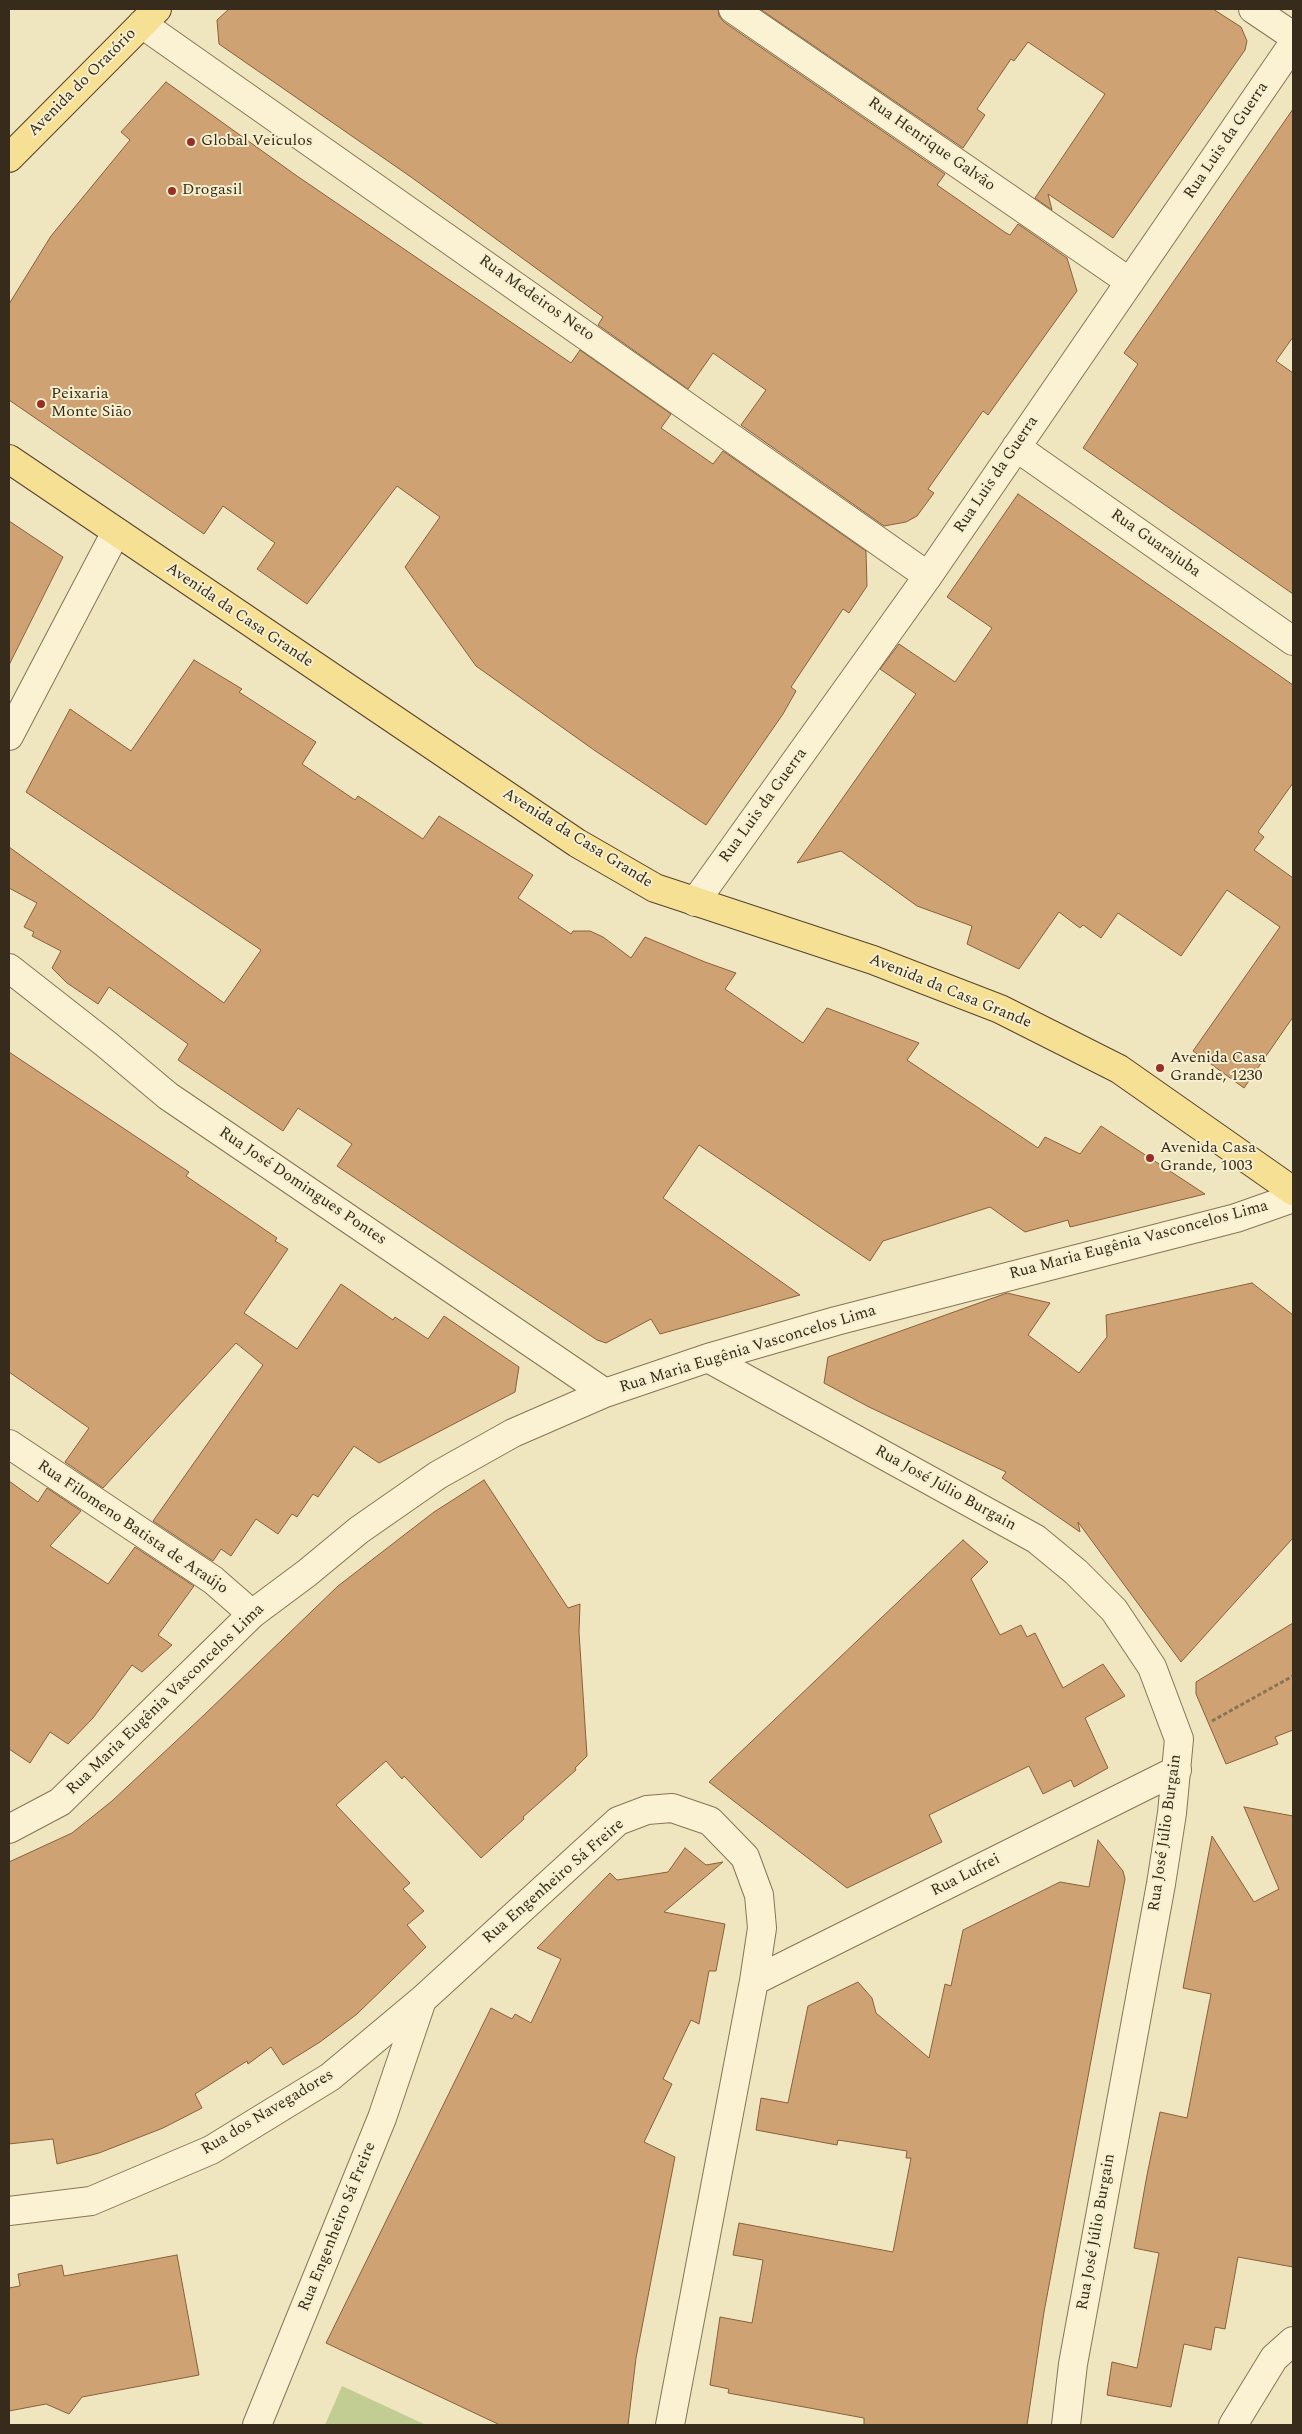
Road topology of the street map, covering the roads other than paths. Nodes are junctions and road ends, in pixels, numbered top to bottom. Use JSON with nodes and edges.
{"nodes":[{"id":1,"x":733,"y":9,"type":"edge"},
{"id":2,"x":1253,"y":9,"type":"edge"},
{"id":3,"x":150,"y":16,"type":"edge"},
{"id":4,"x":1293,"y":36,"type":"edge"},
{"id":5,"x":1293,"y":44,"type":"edge"},
{"id":6,"x":9,"y":158,"type":"edge"},
{"id":7,"x":1130,"y":282,"type":"junction"},
{"id":8,"x":1016,"y":447,"type":"junction"},
{"id":9,"x":9,"y":459,"type":"edge"},
{"id":10,"x":116,"y":532,"type":"junction"},
{"id":11,"x":928,"y":576,"type":"junction"},
{"id":12,"x":1293,"y":641,"type":"edge"},
{"id":13,"x":9,"y":736,"type":"edge"},
{"id":14,"x":695,"y":902,"type":"junction"},
{"id":15,"x":9,"y":968,"type":"edge"},
{"id":16,"x":1293,"y":1191,"type":"edge"},
{"id":17,"x":1293,"y":1198,"type":"edge"},
{"id":18,"x":708,"y":1358,"type":"junction"},
{"id":19,"x":605,"y":1393,"type":"junction"},
{"id":20,"x":9,"y":1444,"type":"edge"},
{"id":21,"x":252,"y":1614,"type":"junction"},
{"id":22,"x":1177,"y":1770,"type":"junction"},
{"id":23,"x":9,"y":1830,"type":"edge"},
{"id":24,"x":754,"y":1981,"type":"junction"},
{"id":25,"x":422,"y":2000,"type":"junction"},
{"id":26,"x":9,"y":2211,"type":"edge"},
{"id":27,"x":1293,"y":2341,"type":"edge"},
{"id":28,"x":257,"y":2425,"type":"edge"},
{"id":29,"x":670,"y":2425,"type":"edge"},
{"id":30,"x":1066,"y":2425,"type":"edge"},
{"id":31,"x":1233,"y":2425,"type":"edge"}],
"edges":[{"from":1,"to":7,"type":"street","name":"Rua Henrique Galvão"},
{"from":2,"to":4,"type":"street"},
{"from":3,"to":6,"type":"main road","name":"Avenida do Oratório"},
{"from":3,"to":11,"type":"street","name":"Rua Medeiros Neto"},
{"from":5,"to":7,"type":"street","name":"Rua Luis da Guerra"},
{"from":7,"to":8,"type":"street","name":"Rua Luis da Guerra"},
{"from":8,"to":11,"type":"street","name":"Rua Luis da Guerra"},
{"from":8,"to":12,"type":"street","name":"Rua Guarajuba"},
{"from":9,"to":10,"type":"main road","name":"Avenida da Casa Grande"},
{"from":10,"to":13,"type":"street"},
{"from":10,"to":14,"type":"main road","name":"Avenida da Casa Grande"},
{"from":11,"to":14,"type":"street","name":"Rua Luis da Guerra"},
{"from":14,"to":16,"type":"main road","name":"Avenida da Casa Grande"},
{"from":15,"to":19,"type":"street","name":"Rua José Domingues Pontes"},
{"from":17,"to":18,"type":"street","name":"Rua Maria Eugênia Vasconcelos Lima"},
{"from":18,"to":19,"type":"street","name":"Rua Maria Eugênia Vasconcelos Lima"},
{"from":18,"to":22,"type":"street","name":"Rua José Júlio Burgain"},
{"from":19,"to":21,"type":"street","name":"Rua Maria Eugênia Vasconcelos Lima"},
{"from":20,"to":21,"type":"street","name":"Rua Filomeno Batista de Araújo"},
{"from":21,"to":23,"type":"street","name":"Rua Maria Eugênia Vasconcelos Lima"},
{"from":22,"to":24,"type":"street","name":"Rua Lufrei"},
{"from":22,"to":30,"type":"street","name":"Rua José Júlio Burgain"},
{"from":24,"to":25,"type":"street","name":"Rua Engenheiro Sá Freire"},
{"from":24,"to":29,"type":"street","name":"Rua Engenheiro Sá Freire"},
{"from":25,"to":26,"type":"street","name":"Rua dos Navegadores"},
{"from":25,"to":28,"type":"street","name":"Rua Engenheiro Sá Freire"},
{"from":27,"to":31,"type":"street"}]}
